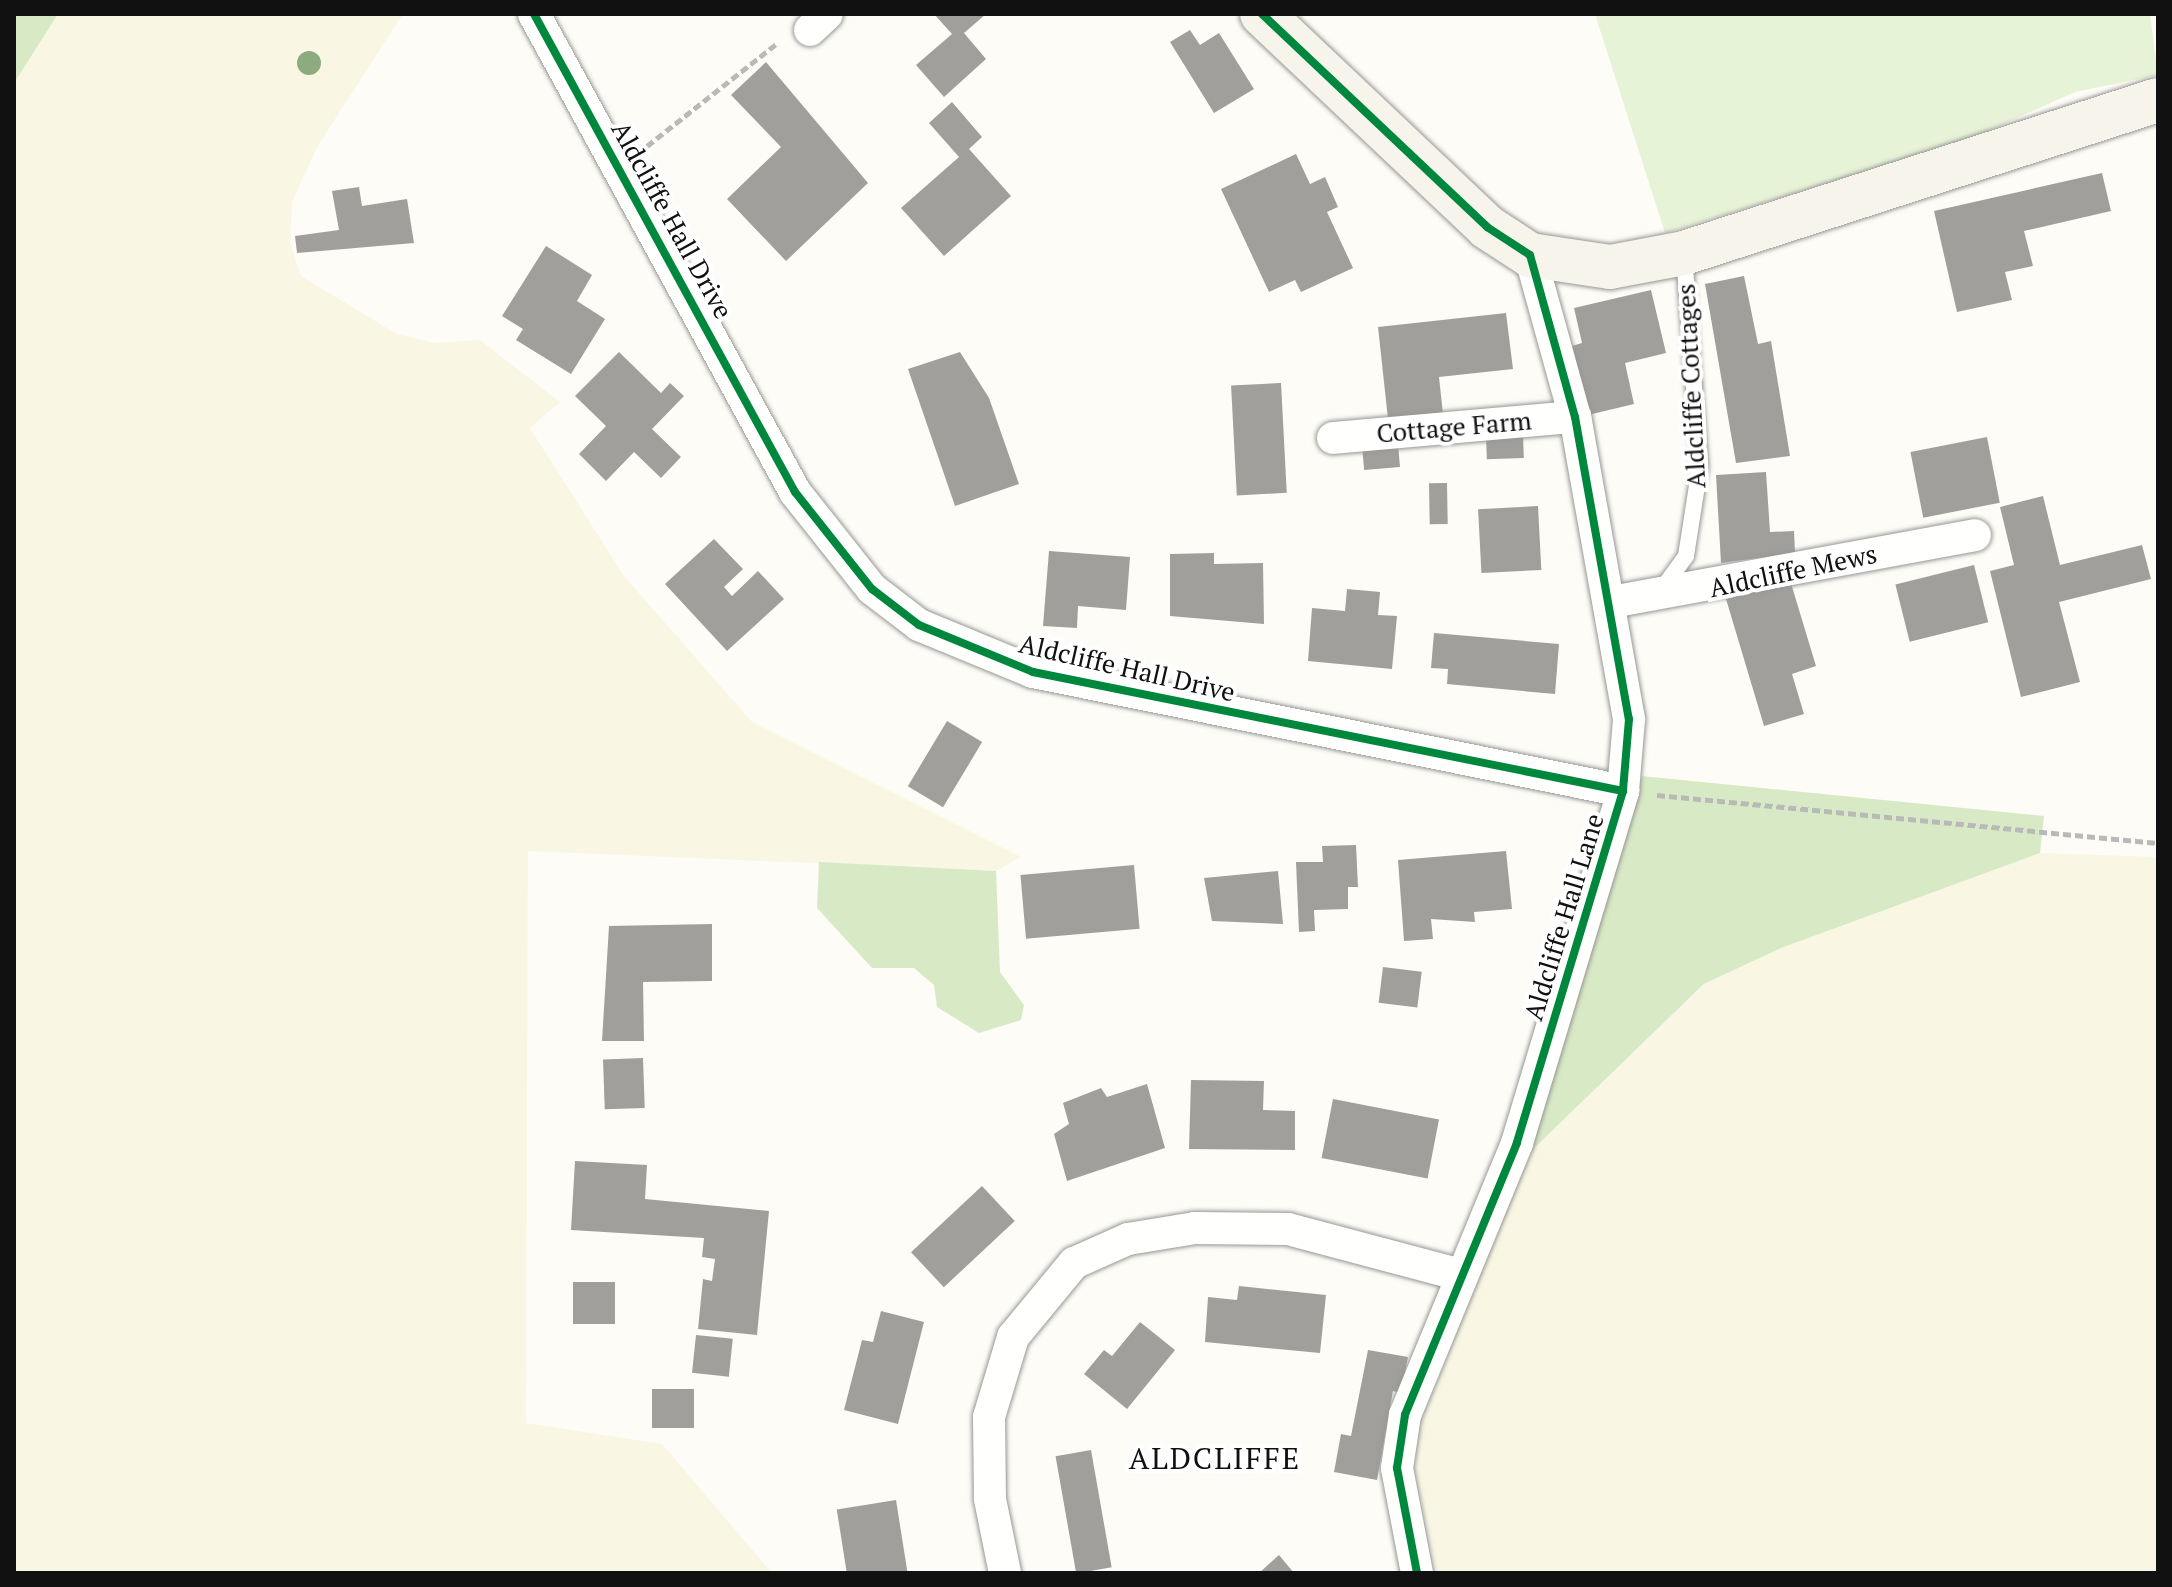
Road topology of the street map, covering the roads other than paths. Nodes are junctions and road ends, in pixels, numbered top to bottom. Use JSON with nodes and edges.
{"nodes":[{"id":1,"x":534,"y":14,"type":"edge"},
{"id":2,"x":1262,"y":14,"type":"edge"},
{"id":3,"x":2158,"y":100,"type":"edge"},
{"id":4,"x":1684,"y":253,"type":"junction"},
{"id":5,"x":1530,"y":255,"type":"junction"},
{"id":6,"x":1575,"y":417,"type":"junction"},
{"id":7,"x":1333,"y":438,"type":"dead end"},
{"id":8,"x":1975,"y":535,"type":"dead end"},
{"id":9,"x":1648,"y":599,"type":"junction"},
{"id":10,"x":1611,"y":602,"type":"junction"},
{"id":11,"x":1623,"y":791,"type":"junction"},
{"id":12,"x":1461,"y":1275,"type":"junction"},
{"id":13,"x":1005,"y":1573,"type":"edge"},
{"id":14,"x":1417,"y":1573,"type":"edge"}],
"edges":[{"from":1,"to":11,"type":"street","name":"Aldcliffe Hall Drive"},
{"from":2,"to":5,"type":"street"},
{"from":3,"to":4,"type":"street"},
{"from":4,"to":5,"type":"street"},
{"from":4,"to":9,"type":"lane","name":"Aldcliffe Cottages"},
{"from":5,"to":6,"type":"street","name":"Aldcliffe Hall Lane"},
{"from":6,"to":7,"type":"street","name":"Cottage Farm"},
{"from":6,"to":10,"type":"street","name":"Aldcliffe Hall Lane"},
{"from":8,"to":9,"type":"street","name":"Aldcliffe Mews"},
{"from":9,"to":10,"type":"street","name":"Aldcliffe Mews"},
{"from":10,"to":11,"type":"street","name":"Aldcliffe Hall Lane"},
{"from":11,"to":12,"type":"street","name":"Aldcliffe Hall Lane"},
{"from":12,"to":13,"type":"street"},
{"from":12,"to":14,"type":"street","name":"Aldcliffe Hall Lane"}]}
